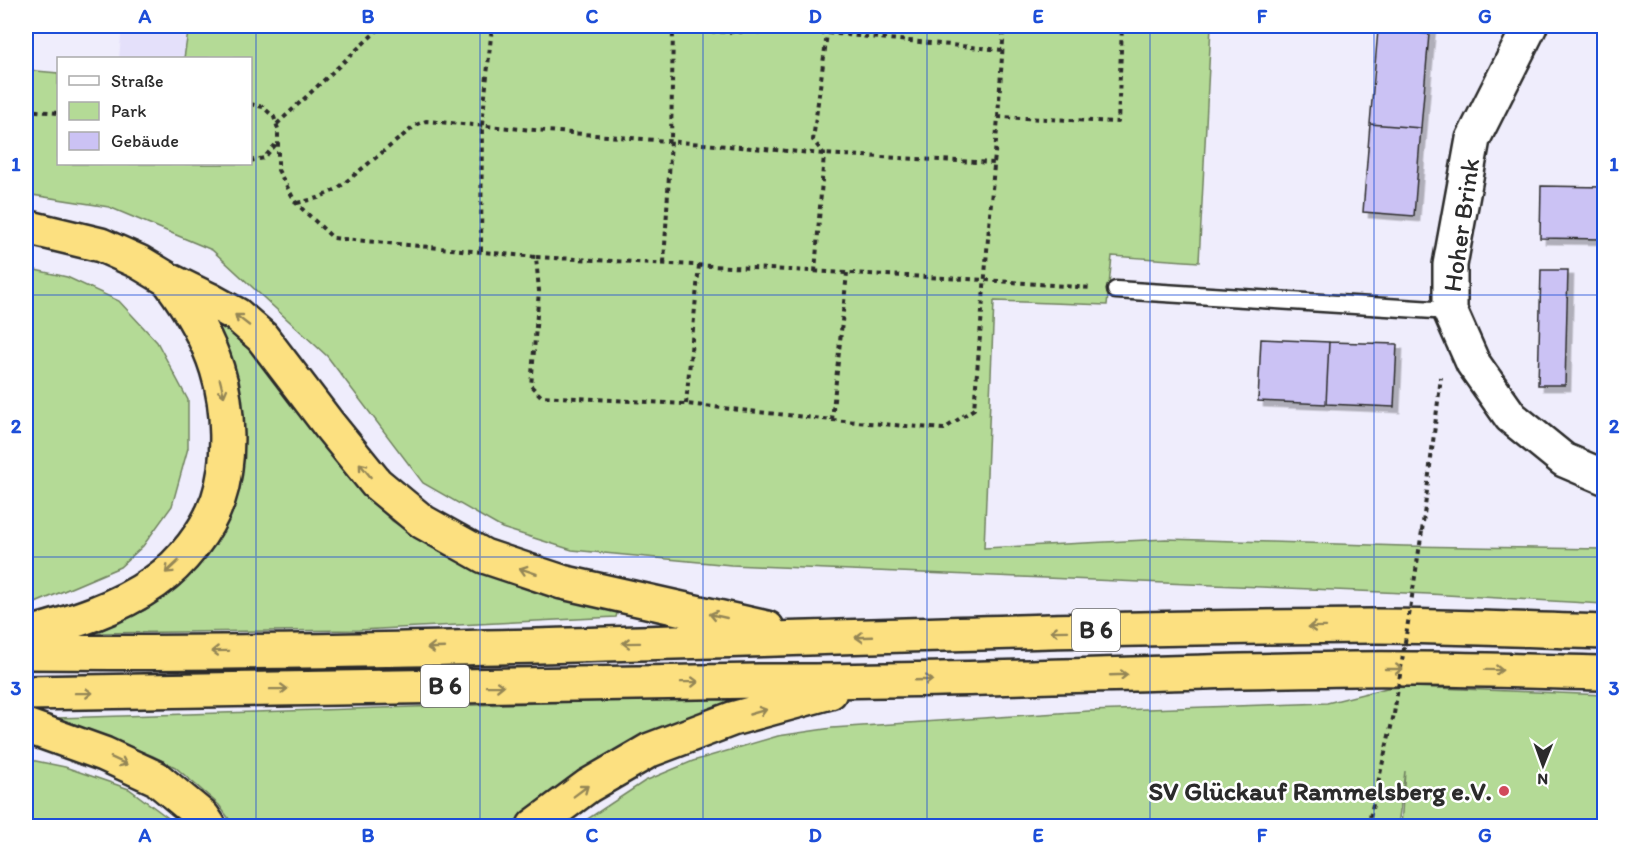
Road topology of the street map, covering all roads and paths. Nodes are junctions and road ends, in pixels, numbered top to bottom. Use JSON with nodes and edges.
{"nodes":[{"id":1,"x":382,"y":26,"type":"edge"},
{"id":2,"x":492,"y":26,"type":"edge"},
{"id":3,"x":612,"y":26,"type":"edge"},
{"id":4,"x":675,"y":26,"type":"edge"},
{"id":5,"x":828,"y":26,"type":"edge"},
{"id":6,"x":1004,"y":26,"type":"edge"},
{"id":7,"x":1122,"y":26,"type":"edge"},
{"id":8,"x":1530,"y":26,"type":"edge"},
{"id":9,"x":673,"y":31,"type":"junction"},
{"id":10,"x":827,"y":33,"type":"junction"},
{"id":11,"x":1002,"y":50,"type":"junction"},
{"id":12,"x":252,"y":104,"type":"edge"},
{"id":13,"x":26,"y":110,"type":"edge"},
{"id":14,"x":57,"y":113,"type":"edge"},
{"id":15,"x":998,"y":117,"type":"junction"},
{"id":16,"x":277,"y":124,"type":"junction"},
{"id":17,"x":482,"y":125,"type":"junction"},
{"id":18,"x":671,"y":140,"type":"junction"},
{"id":19,"x":277,"y":144,"type":"junction"},
{"id":20,"x":824,"y":154,"type":"junction"},
{"id":21,"x":252,"y":161,"type":"edge"},
{"id":22,"x":994,"y":163,"type":"junction"},
{"id":23,"x":296,"y":203,"type":"junction"},
{"id":24,"x":26,"y":227,"type":"edge"},
{"id":25,"x":481,"y":251,"type":"junction"},
{"id":26,"x":536,"y":257,"type":"junction"},
{"id":27,"x":664,"y":263,"type":"junction"},
{"id":28,"x":699,"y":265,"type":"junction"},
{"id":29,"x":815,"y":272,"type":"junction"},
{"id":30,"x":846,"y":273,"type":"junction"},
{"id":31,"x":169,"y":280,"type":"junction"},
{"id":32,"x":985,"y":280,"type":"junction"},
{"id":33,"x":1116,"y":290,"type":"joint"},
{"id":34,"x":1450,"y":311,"type":"junction"},
{"id":35,"x":1442,"y":369,"type":"dead end"},
{"id":36,"x":686,"y":404,"type":"junction"},
{"id":37,"x":832,"y":420,"type":"junction"},
{"id":38,"x":1605,"y":477,"type":"edge"},
{"id":39,"x":1605,"y":632,"type":"edge"},
{"id":40,"x":26,"y":635,"type":"edge"},
{"id":41,"x":816,"y":639,"type":"junction"},
{"id":42,"x":26,"y":652,"type":"edge"},
{"id":43,"x":1605,"y":673,"type":"edge"},
{"id":44,"x":866,"y":682,"type":"junction"},
{"id":45,"x":26,"y":693,"type":"edge"},
{"id":46,"x":26,"y":726,"type":"edge"},
{"id":47,"x":209,"y":826,"type":"edge"},
{"id":48,"x":534,"y":826,"type":"edge"},
{"id":49,"x":1368,"y":826,"type":"edge"}],
"edges":[{"from":1,"to":16,"type":"path"},
{"from":2,"to":17,"type":"path"},
{"from":3,"to":9,"type":"path"},
{"from":4,"to":9,"type":"path"},
{"from":5,"to":10,"type":"path"},
{"from":6,"to":11,"type":"path"},
{"from":7,"to":15,"type":"path"},
{"from":8,"to":34,"type":"street","name":"Hoher Brink"},
{"from":9,"to":10,"type":"path"},
{"from":9,"to":18,"type":"path"},
{"from":10,"to":11,"type":"path"},
{"from":10,"to":20,"type":"path"},
{"from":11,"to":15,"type":"path"},
{"from":12,"to":16,"type":"path"},
{"from":13,"to":14,"type":"path"},
{"from":15,"to":22,"type":"path"},
{"from":16,"to":19,"type":"path"},
{"from":17,"to":18,"type":"path"},
{"from":17,"to":23,"type":"path"},
{"from":17,"to":25,"type":"path"},
{"from":18,"to":20,"type":"path"},
{"from":18,"to":27,"type":"path"},
{"from":19,"to":21,"type":"path"},
{"from":19,"to":23,"type":"path"},
{"from":20,"to":22,"type":"path"},
{"from":20,"to":29,"type":"path"},
{"from":22,"to":32,"type":"path"},
{"from":23,"to":25,"type":"path"},
{"from":24,"to":31,"type":"highway"},
{"from":25,"to":26,"type":"path"},
{"from":26,"to":27,"type":"path"},
{"from":26,"to":36,"type":"path"},
{"from":27,"to":28,"type":"path"},
{"from":28,"to":29,"type":"path"},
{"from":28,"to":36,"type":"path"},
{"from":29,"to":30,"type":"path"},
{"from":30,"to":32,"type":"path"},
{"from":30,"to":37,"type":"path"},
{"from":31,"to":40,"type":"highway","one_way":true},
{"from":41,"to":31,"type":"highway","one_way":true},
{"from":32,"to":33,"type":"path"},
{"from":32,"to":37,"type":"path"},
{"from":33,"to":34,"type":"lane"},
{"from":34,"to":38,"type":"street","name":"Hoher Brink"},
{"from":35,"to":49,"type":"path","bridge":true},
{"from":36,"to":37,"type":"path"},
{"from":39,"to":41,"type":"highway","number":"B 6","one_way":true},
{"from":41,"to":42,"type":"highway","number":"B 6","one_way":true},
{"from":44,"to":43,"type":"highway","number":"B 6","one_way":true},
{"from":45,"to":44,"type":"highway","number":"B 6","one_way":true},
{"from":48,"to":44,"type":"highway","one_way":true},
{"from":46,"to":47,"type":"highway","one_way":true}]}
